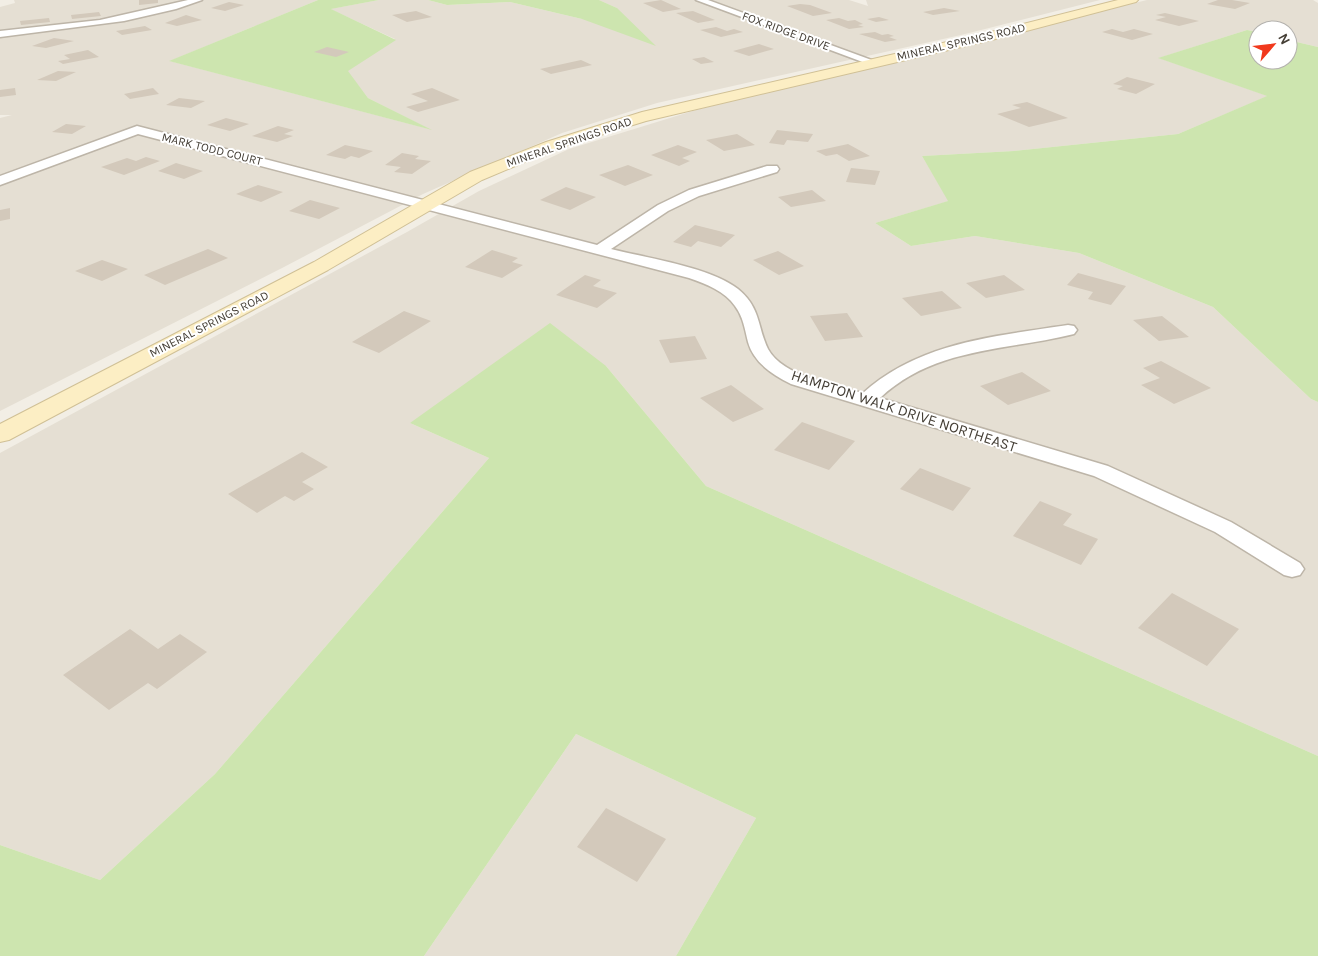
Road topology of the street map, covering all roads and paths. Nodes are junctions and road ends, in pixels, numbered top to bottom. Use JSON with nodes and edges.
{"nodes":[{"id":1,"x":198,"y":0,"type":"edge"},
{"id":2,"x":700,"y":0,"type":"edge"},
{"id":3,"x":1132,"y":0,"type":"edge"},
{"id":4,"x":0,"y":34,"type":"edge"},
{"id":5,"x":872,"y":62,"type":"junction"},
{"id":6,"x":772,"y":169,"type":"dead end"},
{"id":7,"x":0,"y":181,"type":"edge"},
{"id":8,"x":429,"y":205,"type":"junction"},
{"id":9,"x":599,"y":250,"type":"junction"},
{"id":10,"x":1068,"y":330,"type":"dead end"},
{"id":11,"x":866,"y":401,"type":"junction"},
{"id":12,"x":0,"y":434,"type":"edge"},
{"id":13,"x":1292,"y":569,"type":"dead end"}],
"edges":[{"from":1,"to":4,"type":"street"},
{"from":2,"to":5,"type":"street","name":"FOX RIDGE DRIVE"},
{"from":3,"to":5,"type":"street","name":"MINERAL SPRINGS ROAD"},
{"from":5,"to":8,"type":"street","name":"MINERAL SPRINGS ROAD"},
{"from":6,"to":9,"type":"street"},
{"from":7,"to":8,"type":"street","name":"MARK TODD COURT"},
{"from":8,"to":9,"type":"street","name":"HAMPTON WALK DRIVE NORTHEAST"},
{"from":8,"to":12,"type":"street","name":"MINERAL SPRINGS ROAD"},
{"from":9,"to":11,"type":"street","name":"HAMPTON WALK DRIVE NORTHEAST"},
{"from":10,"to":11,"type":"street"},
{"from":11,"to":13,"type":"street","name":"HAMPTON WALK DRIVE NORTHEAST"}]}
